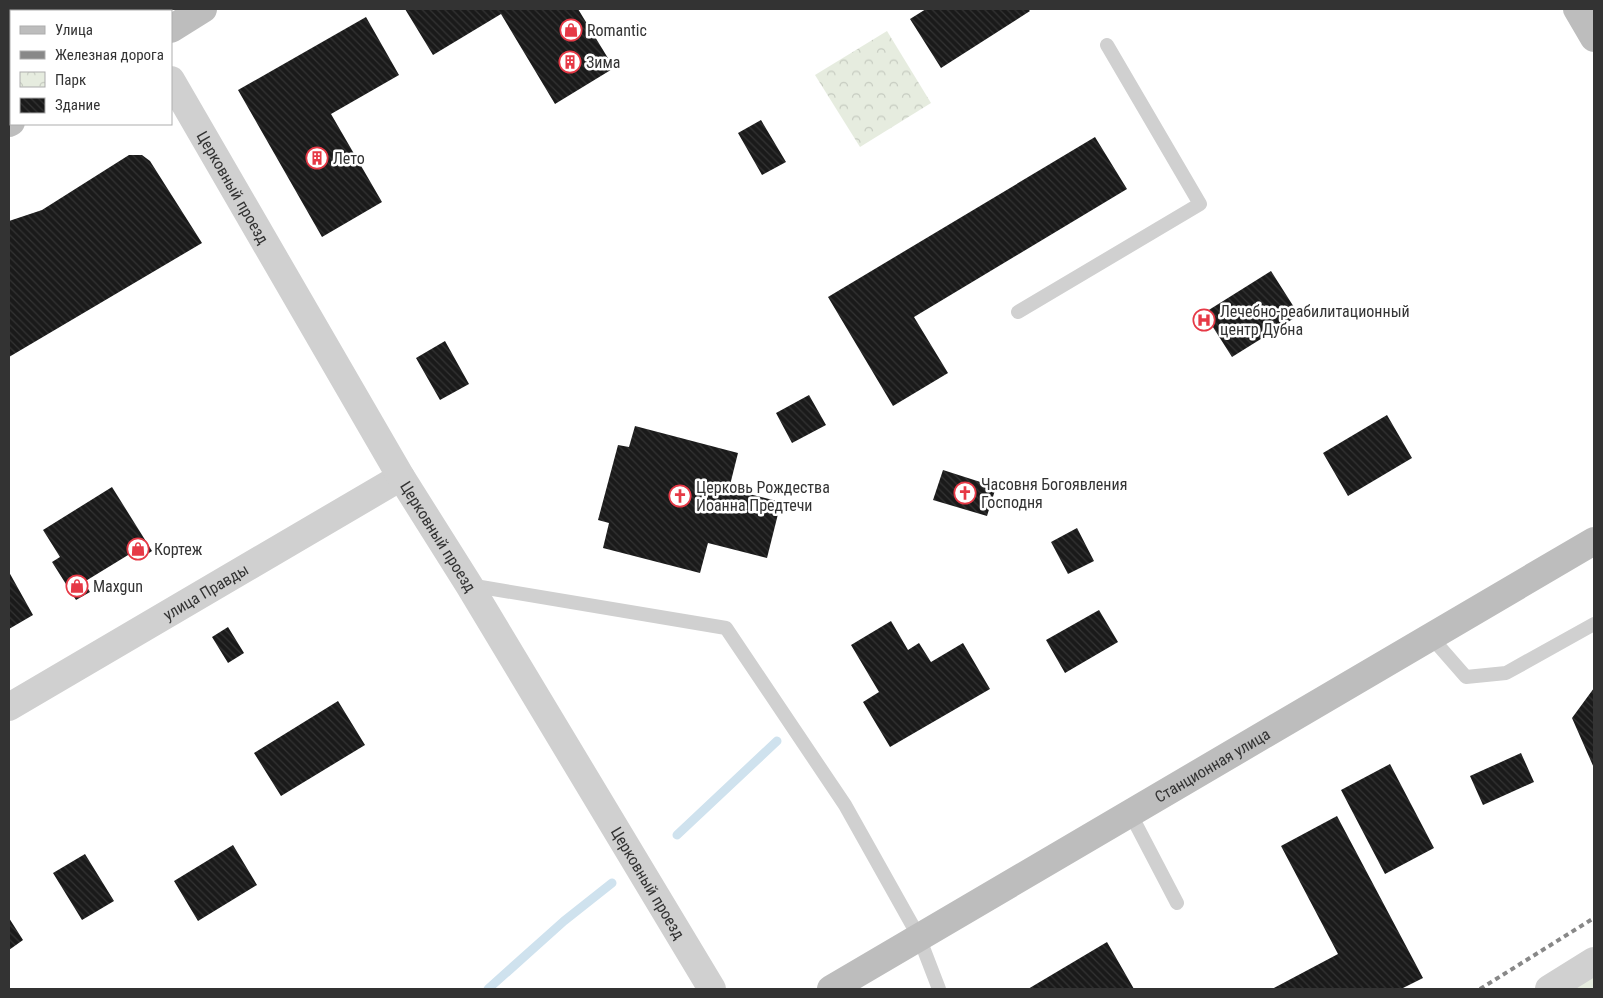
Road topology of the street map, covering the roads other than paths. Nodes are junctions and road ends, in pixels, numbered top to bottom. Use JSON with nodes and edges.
{"nodes":[{"id":1,"x":203,"y":9,"type":"edge"},
{"id":2,"x":1577,"y":9,"type":"edge"},
{"id":3,"x":172,"y":28,"type":"edge"},
{"id":4,"x":1594,"y":38,"type":"edge"},
{"id":5,"x":1107,"y":45,"type":"dead end"},
{"id":6,"x":172,"y":82,"type":"edge"},
{"id":7,"x":1018,"y":312,"type":"dead end"},
{"id":8,"x":401,"y":477,"type":"junction"},
{"id":9,"x":1594,"y":541,"type":"edge"},
{"id":10,"x":469,"y":585,"type":"junction"},
{"id":11,"x":1594,"y":624,"type":"edge"},
{"id":12,"x":1430,"y":637,"type":"junction"},
{"id":13,"x":9,"y":707,"type":"edge"},
{"id":14,"x":1130,"y":813,"type":"junction"},
{"id":15,"x":1178,"y":903,"type":"dead end"},
{"id":16,"x":919,"y":937,"type":"junction"},
{"id":17,"x":1594,"y":961,"type":"edge"},
{"id":18,"x":712,"y":989,"type":"edge"},
{"id":19,"x":831,"y":989,"type":"edge"},
{"id":20,"x":939,"y":989,"type":"edge"},
{"id":21,"x":1549,"y":989,"type":"edge"}],
"edges":[{"from":1,"to":3,"type":"main road"},
{"from":2,"to":4,"type":"main road"},
{"from":5,"to":7,"type":"lane"},
{"from":6,"to":8,"type":"street","name":"Церковный проезд"},
{"from":8,"to":10,"type":"street","name":"Церковный проезд"},
{"from":8,"to":13,"type":"street","name":"улица Правды"},
{"from":9,"to":12,"type":"main road","name":"Станционная улица"},
{"from":10,"to":16,"type":"lane"},
{"from":10,"to":18,"type":"street","name":"Церковный проезд"},
{"from":11,"to":12,"type":"lane"},
{"from":12,"to":14,"type":"main road","name":"Станционная улица"},
{"from":14,"to":15,"type":"lane"},
{"from":14,"to":16,"type":"main road","name":"Станционная улица"},
{"from":16,"to":19,"type":"main road","name":"Станционная улица"},
{"from":16,"to":20,"type":"lane"},
{"from":17,"to":21,"type":"street"}]}
